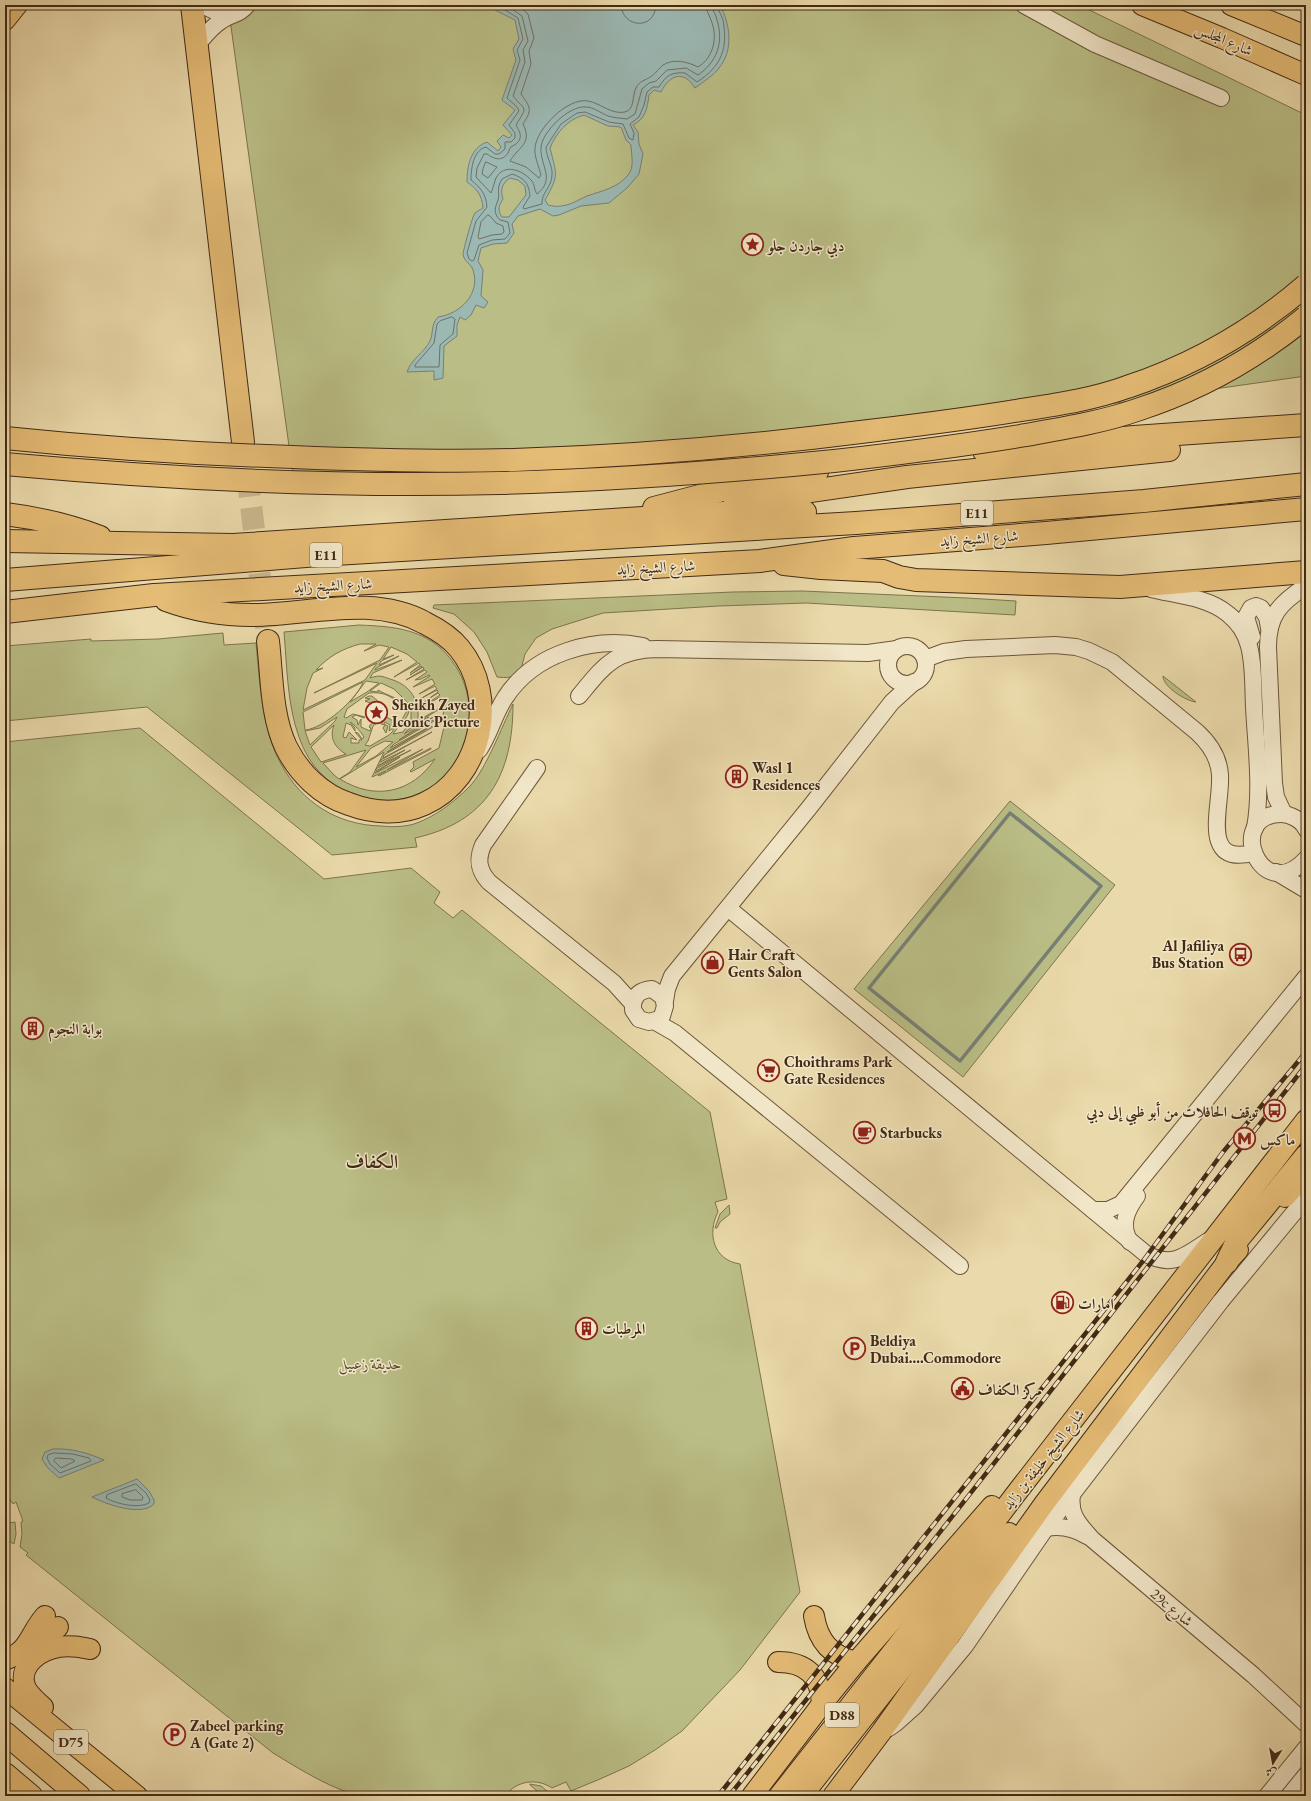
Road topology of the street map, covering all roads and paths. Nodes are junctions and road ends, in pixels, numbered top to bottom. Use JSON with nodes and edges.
{"nodes":[{"id":1,"x":17,"y":5,"type":"edge"},
{"id":2,"x":192,"y":5,"type":"edge"},
{"id":3,"x":202,"y":5,"type":"edge"},
{"id":4,"x":248,"y":5,"type":"edge"},
{"id":5,"x":1024,"y":5,"type":"edge"},
{"id":6,"x":1142,"y":5,"type":"edge"},
{"id":7,"x":1231,"y":5,"type":"edge"},
{"id":8,"x":1254,"y":5,"type":"edge"},
{"id":9,"x":227,"y":17,"type":"junction"},
{"id":10,"x":5,"y":20,"type":"edge"},
{"id":11,"x":1306,"y":35,"type":"edge"},
{"id":12,"x":196,"y":46,"type":"junction"},
{"id":13,"x":1306,"y":75,"type":"edge"},
{"id":14,"x":1221,"y":98,"type":"dead end"},
{"id":15,"x":1306,"y":284,"type":"edge"},
{"id":16,"x":1306,"y":317,"type":"edge"},
{"id":17,"x":1306,"y":425,"type":"edge"},
{"id":18,"x":1306,"y":437,"type":"edge"},
{"id":19,"x":5,"y":438,"type":"edge"},
{"id":20,"x":243,"y":442,"type":"tunnel mouth"},
{"id":21,"x":5,"y":464,"type":"edge"},
{"id":22,"x":1306,"y":473,"type":"edge"},
{"id":23,"x":1306,"y":484,"type":"edge"},
{"id":24,"x":5,"y":506,"type":"edge"},
{"id":25,"x":1306,"y":509,"type":"edge"},
{"id":26,"x":5,"y":514,"type":"edge"},
{"id":27,"x":670,"y":516,"type":"junction"},
{"id":28,"x":34,"y":517,"type":"junction"},
{"id":29,"x":620,"y":520,"type":"junction"},
{"id":30,"x":5,"y":541,"type":"edge"},
{"id":31,"x":116,"y":544,"type":"junction"},
{"id":32,"x":760,"y":561,"type":"junction"},
{"id":33,"x":1306,"y":572,"type":"edge"},
{"id":34,"x":5,"y":580,"type":"edge"},
{"id":35,"x":1139,"y":586,"type":"junction"},
{"id":36,"x":1306,"y":586,"type":"edge"},
{"id":37,"x":154,"y":595,"type":"junction"},
{"id":38,"x":5,"y":612,"type":"edge"},
{"id":39,"x":1269,"y":628,"type":"junction"},
{"id":40,"x":268,"y":641,"type":"tunnel mouth"},
{"id":41,"x":656,"y":649,"type":"junction"},
{"id":42,"x":897,"y":649,"type":"junction"},
{"id":43,"x":868,"y":653,"type":"junction"},
{"id":44,"x":1251,"y":657,"type":"junction"},
{"id":45,"x":925,"y":659,"type":"junction"},
{"id":46,"x":892,"y":673,"type":"junction"},
{"id":47,"x":914,"y":682,"type":"junction"},
{"id":48,"x":579,"y":696,"type":"dead end"},
{"id":49,"x":892,"y":702,"type":"junction"},
{"id":50,"x":537,"y":768,"type":"dead end"},
{"id":51,"x":458,"y":776,"type":"junction"},
{"id":52,"x":1284,"y":814,"type":"junction"},
{"id":53,"x":1255,"y":828,"type":"junction"},
{"id":54,"x":1306,"y":829,"type":"edge"},
{"id":55,"x":1253,"y":853,"type":"junction"},
{"id":56,"x":1306,"y":859,"type":"edge"},
{"id":57,"x":1276,"y":872,"type":"junction"},
{"id":58,"x":1306,"y":890,"type":"edge"},
{"id":59,"x":728,"y":908,"type":"junction"},
{"id":60,"x":672,"y":976,"type":"junction"},
{"id":61,"x":1306,"y":977,"type":"edge"},
{"id":62,"x":1306,"y":989,"type":"edge"},
{"id":63,"x":642,"y":995,"type":"junction"},
{"id":64,"x":661,"y":1011,"type":"junction"},
{"id":65,"x":1306,"y":1120,"type":"edge"},
{"id":66,"x":1306,"y":1156,"type":"edge"},
{"id":67,"x":1306,"y":1174,"type":"edge"},
{"id":68,"x":1306,"y":1198,"type":"edge"},
{"id":69,"x":1093,"y":1210,"type":"junction"},
{"id":70,"x":1221,"y":1232,"type":"junction"},
{"id":71,"x":1130,"y":1242,"type":"junction"},
{"id":72,"x":1227,"y":1262,"type":"junction"},
{"id":73,"x":960,"y":1266,"type":"dead end"},
{"id":74,"x":1018,"y":1491,"type":"junction"},
{"id":75,"x":1072,"y":1495,"type":"junction"},
{"id":76,"x":1044,"y":1504,"type":"junction"},
{"id":77,"x":1046,"y":1528,"type":"junction"},
{"id":78,"x":1092,"y":1539,"type":"junction"},
{"id":79,"x":814,"y":1616,"type":"dead end"},
{"id":80,"x":913,"y":1640,"type":"junction"},
{"id":81,"x":90,"y":1648,"type":"dead end"},
{"id":82,"x":5,"y":1660,"type":"edge"},
{"id":83,"x":778,"y":1662,"type":"dead end"},
{"id":84,"x":856,"y":1662,"type":"junction"},
{"id":85,"x":26,"y":1665,"type":"junction"},
{"id":86,"x":1253,"y":1675,"type":"junction"},
{"id":87,"x":5,"y":1688,"type":"edge"},
{"id":88,"x":822,"y":1704,"type":"junction"},
{"id":89,"x":1306,"y":1712,"type":"edge"},
{"id":90,"x":1306,"y":1724,"type":"edge"},
{"id":91,"x":53,"y":1727,"type":"junction"},
{"id":92,"x":882,"y":1731,"type":"junction"},
{"id":93,"x":5,"y":1733,"type":"edge"},
{"id":94,"x":1306,"y":1748,"type":"edge"},
{"id":95,"x":5,"y":1774,"type":"edge"},
{"id":96,"x":1306,"y":1775,"type":"edge"},
{"id":97,"x":31,"y":1796,"type":"edge"},
{"id":98,"x":79,"y":1796,"type":"edge"},
{"id":99,"x":137,"y":1796,"type":"edge"},
{"id":100,"x":752,"y":1796,"type":"edge"},
{"id":101,"x":779,"y":1796,"type":"edge"},
{"id":102,"x":802,"y":1796,"type":"edge"},
{"id":103,"x":833,"y":1796,"type":"edge"},
{"id":104,"x":1267,"y":1796,"type":"edge"},
{"id":105,"x":1289,"y":1796,"type":"edge"}],
"edges":[{"from":1,"to":10,"type":"main road"},
{"from":2,"to":12,"type":"highway"},
{"from":3,"to":9,"type":"street"},
{"from":4,"to":9,"type":"street"},
{"from":5,"to":14,"type":"street"},
{"from":6,"to":13,"type":"main road","name":"شارع المجلس"},
{"from":7,"to":11,"type":"main road"},
{"from":8,"to":11,"type":"main road"},
{"from":9,"to":12,"type":"street"},
{"from":12,"to":20,"type":"highway"},
{"from":15,"to":19,"type":"highway","bridge":true},
{"from":16,"to":21,"type":"highway","bridge":true},
{"from":17,"to":29,"type":"highway"},
{"from":18,"to":27,"type":"highway"},
{"from":22,"to":27,"type":"highway"},
{"from":23,"to":34,"type":"highway","name":"شارع الشيخ زايد","number":"E11"},
{"from":24,"to":28,"type":"highway"},
{"from":25,"to":32,"type":"highway","name":"شارع الشيخ زايد","number":"E11"},
{"from":26,"to":28,"type":"highway"},
{"from":27,"to":29,"type":"highway"},
{"from":28,"to":31,"type":"highway"},
{"from":29,"to":31,"type":"highway"},
{"from":30,"to":31,"type":"highway"},
{"from":32,"to":35,"type":"highway"},
{"from":32,"to":37,"type":"highway","name":"شارع الشيخ زايد","number":"E11"},
{"from":33,"to":35,"type":"highway"},
{"from":35,"to":44,"type":"street"},
{"from":36,"to":39,"type":"street"},
{"from":37,"to":38,"type":"highway","name":"شارع الشيخ زايد","number":"E11"},
{"from":37,"to":51,"type":"highway"},
{"from":39,"to":44,"type":"street"},
{"from":39,"to":52,"type":"street"},
{"from":40,"to":51,"type":"highway"},
{"from":41,"to":43,"type":"street"},
{"from":41,"to":48,"type":"street"},
{"from":41,"to":51,"type":"street"},
{"from":42,"to":43,"type":"street"},
{"from":42,"to":45,"type":"street"},
{"from":42,"to":46,"type":"street"},
{"from":43,"to":46,"type":"street"},
{"from":44,"to":53,"type":"street"},
{"from":45,"to":47,"type":"street"},
{"from":45,"to":55,"type":"street"},
{"from":46,"to":47,"type":"street"},
{"from":46,"to":49,"type":"street"},
{"from":47,"to":49,"type":"street"},
{"from":49,"to":59,"type":"street"},
{"from":50,"to":63,"type":"street"},
{"from":52,"to":53,"type":"street"},
{"from":52,"to":54,"type":"street"},
{"from":53,"to":55,"type":"street"},
{"from":55,"to":57,"type":"street"},
{"from":56,"to":57,"type":"street"},
{"from":57,"to":58,"type":"street"},
{"from":59,"to":60,"type":"street"},
{"from":59,"to":69,"type":"street"},
{"from":60,"to":63,"type":"street"},
{"from":60,"to":64,"type":"street"},
{"from":61,"to":69,"type":"street"},
{"from":62,"to":71,"type":"street"},
{"from":63,"to":64,"type":"street"},
{"from":63,"to":64,"type":"street"},
{"from":64,"to":73,"type":"street"},
{"from":65,"to":70,"type":"main road","name":"شارع الشيخ خليفة بن زايد","number":"D88"},
{"from":66,"to":72,"type":"highway"},
{"from":67,"to":72,"type":"main road","name":"شارع الشيخ خليفة بن زايد","number":"D88"},
{"from":68,"to":75,"type":"street"},
{"from":69,"to":71,"type":"street"},
{"from":70,"to":71,"type":"street"},
{"from":70,"to":74,"type":"main road","name":"شارع الشيخ خليفة بن زايد","number":"D88"},
{"from":72,"to":76,"type":"main road","name":"شارع الشيخ خليفة بن زايد","number":"D88"},
{"from":74,"to":80,"type":"main road","name":"شارع الشيخ خليفة بن زايد","number":"D88"},
{"from":74,"to":84,"type":"main road"},
{"from":75,"to":77,"type":"street"},
{"from":75,"to":78,"type":"street","name":"29c شارع"},
{"from":76,"to":80,"type":"main road","name":"شارع الشيخ خليفة بن زايد","number":"D88"},
{"from":76,"to":92,"type":"main road"},
{"from":77,"to":78,"type":"street","name":"29c شارع"},
{"from":77,"to":92,"type":"street"},
{"from":78,"to":86,"type":"street","name":"29c شارع"},
{"from":79,"to":84,"type":"main road"},
{"from":80,"to":101,"type":"main road","name":"شارع الشيخ خليفة بن زايد","number":"D88"},
{"from":80,"to":102,"type":"main road","name":"شارع الشيخ خليفة بن زايد","number":"D88"},
{"from":81,"to":85,"type":"main road"},
{"from":82,"to":85,"type":"main road"},
{"from":83,"to":88,"type":"main road"},
{"from":84,"to":88,"type":"main road"},
{"from":85,"to":91,"type":"main road"},
{"from":86,"to":89,"type":"street","name":"29c شارع"},
{"from":86,"to":90,"type":"street","name":"29c شارع"},
{"from":87,"to":91,"type":"main road","number":"D75"},
{"from":88,"to":100,"type":"main road"},
{"from":91,"to":99,"type":"main road","number":"D75"},
{"from":92,"to":103,"type":"main road"},
{"from":93,"to":98,"type":"highway","number":"D75"},
{"from":94,"to":104,"type":"street"},
{"from":95,"to":97,"type":"highway"},
{"from":96,"to":105,"type":"street"}]}
